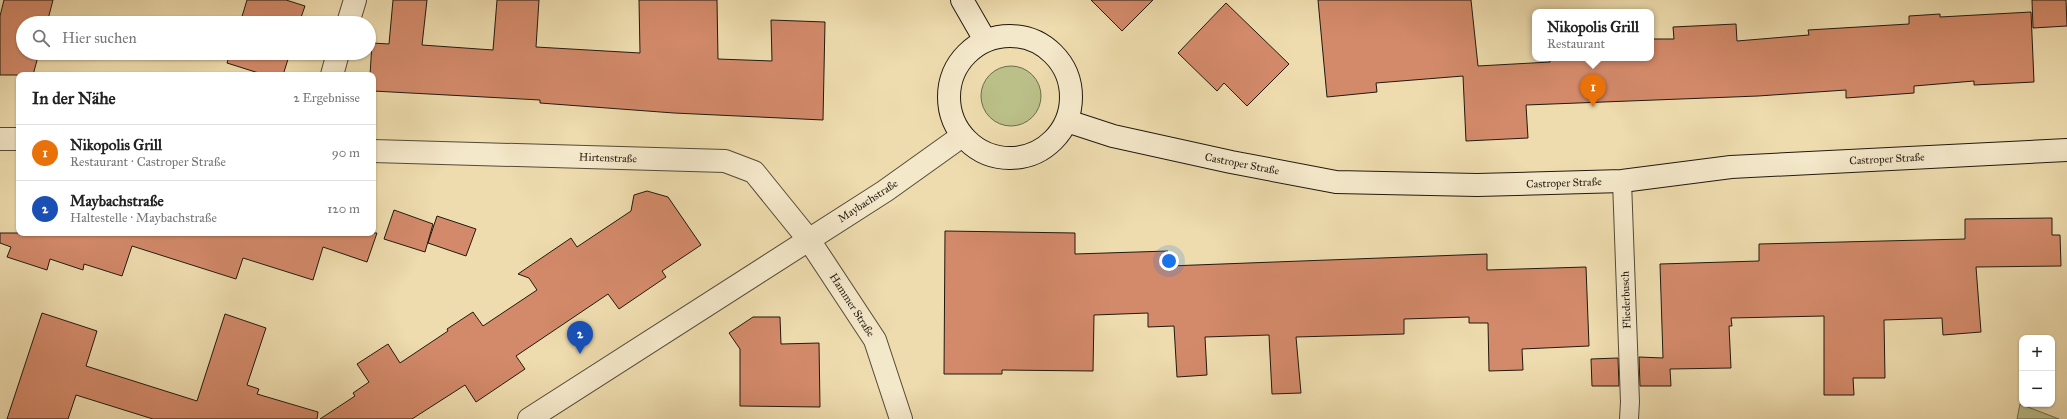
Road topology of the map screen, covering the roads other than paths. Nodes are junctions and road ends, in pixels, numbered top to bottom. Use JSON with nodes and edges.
{"nodes":[{"id":1,"x":355,"y":0,"type":"edge"},
{"id":2,"x":962,"y":0,"type":"edge"},
{"id":3,"x":350,"y":16,"type":"edge"},
{"id":4,"x":985,"y":40,"type":"junction"},
{"id":5,"x":336,"y":60,"type":"edge"},
{"id":6,"x":333,"y":72,"type":"edge"},
{"id":7,"x":1067,"y":121,"type":"junction"},
{"id":8,"x":962,"y":136,"type":"junction"},
{"id":9,"x":0,"y":139,"type":"edge"},
{"id":10,"x":16,"y":139,"type":"edge"},
{"id":11,"x":2067,"y":150,"type":"edge"},
{"id":12,"x":376,"y":151,"type":"edge"},
{"id":13,"x":1622,"y":181,"type":"junction"},
{"id":14,"x":809,"y":240,"type":"junction"},
{"id":15,"x":529,"y":419,"type":"edge"},
{"id":16,"x":901,"y":419,"type":"edge"},
{"id":17,"x":1629,"y":419,"type":"edge"}],
"edges":[{"from":1,"to":3,"type":"main road"},
{"from":2,"to":4,"type":"main road"},
{"from":4,"to":7,"type":"main road"},
{"from":4,"to":8,"type":"main road"},
{"from":5,"to":6,"type":"main road"},
{"from":7,"to":8,"type":"main road"},
{"from":7,"to":13,"type":"main road","name":"Castroper Straße"},
{"from":8,"to":14,"type":"main road","name":"Maybachstraße"},
{"from":9,"to":10,"type":"main road"},
{"from":11,"to":13,"type":"main road","name":"Castroper Straße"},
{"from":12,"to":14,"type":"main road","name":"Hirtenstraße"},
{"from":13,"to":17,"type":"lane","name":"Fliederbusch"},
{"from":14,"to":15,"type":"main road","name":"Maybachstraße"},
{"from":14,"to":16,"type":"main road","name":"Hammer Straße"}]}
